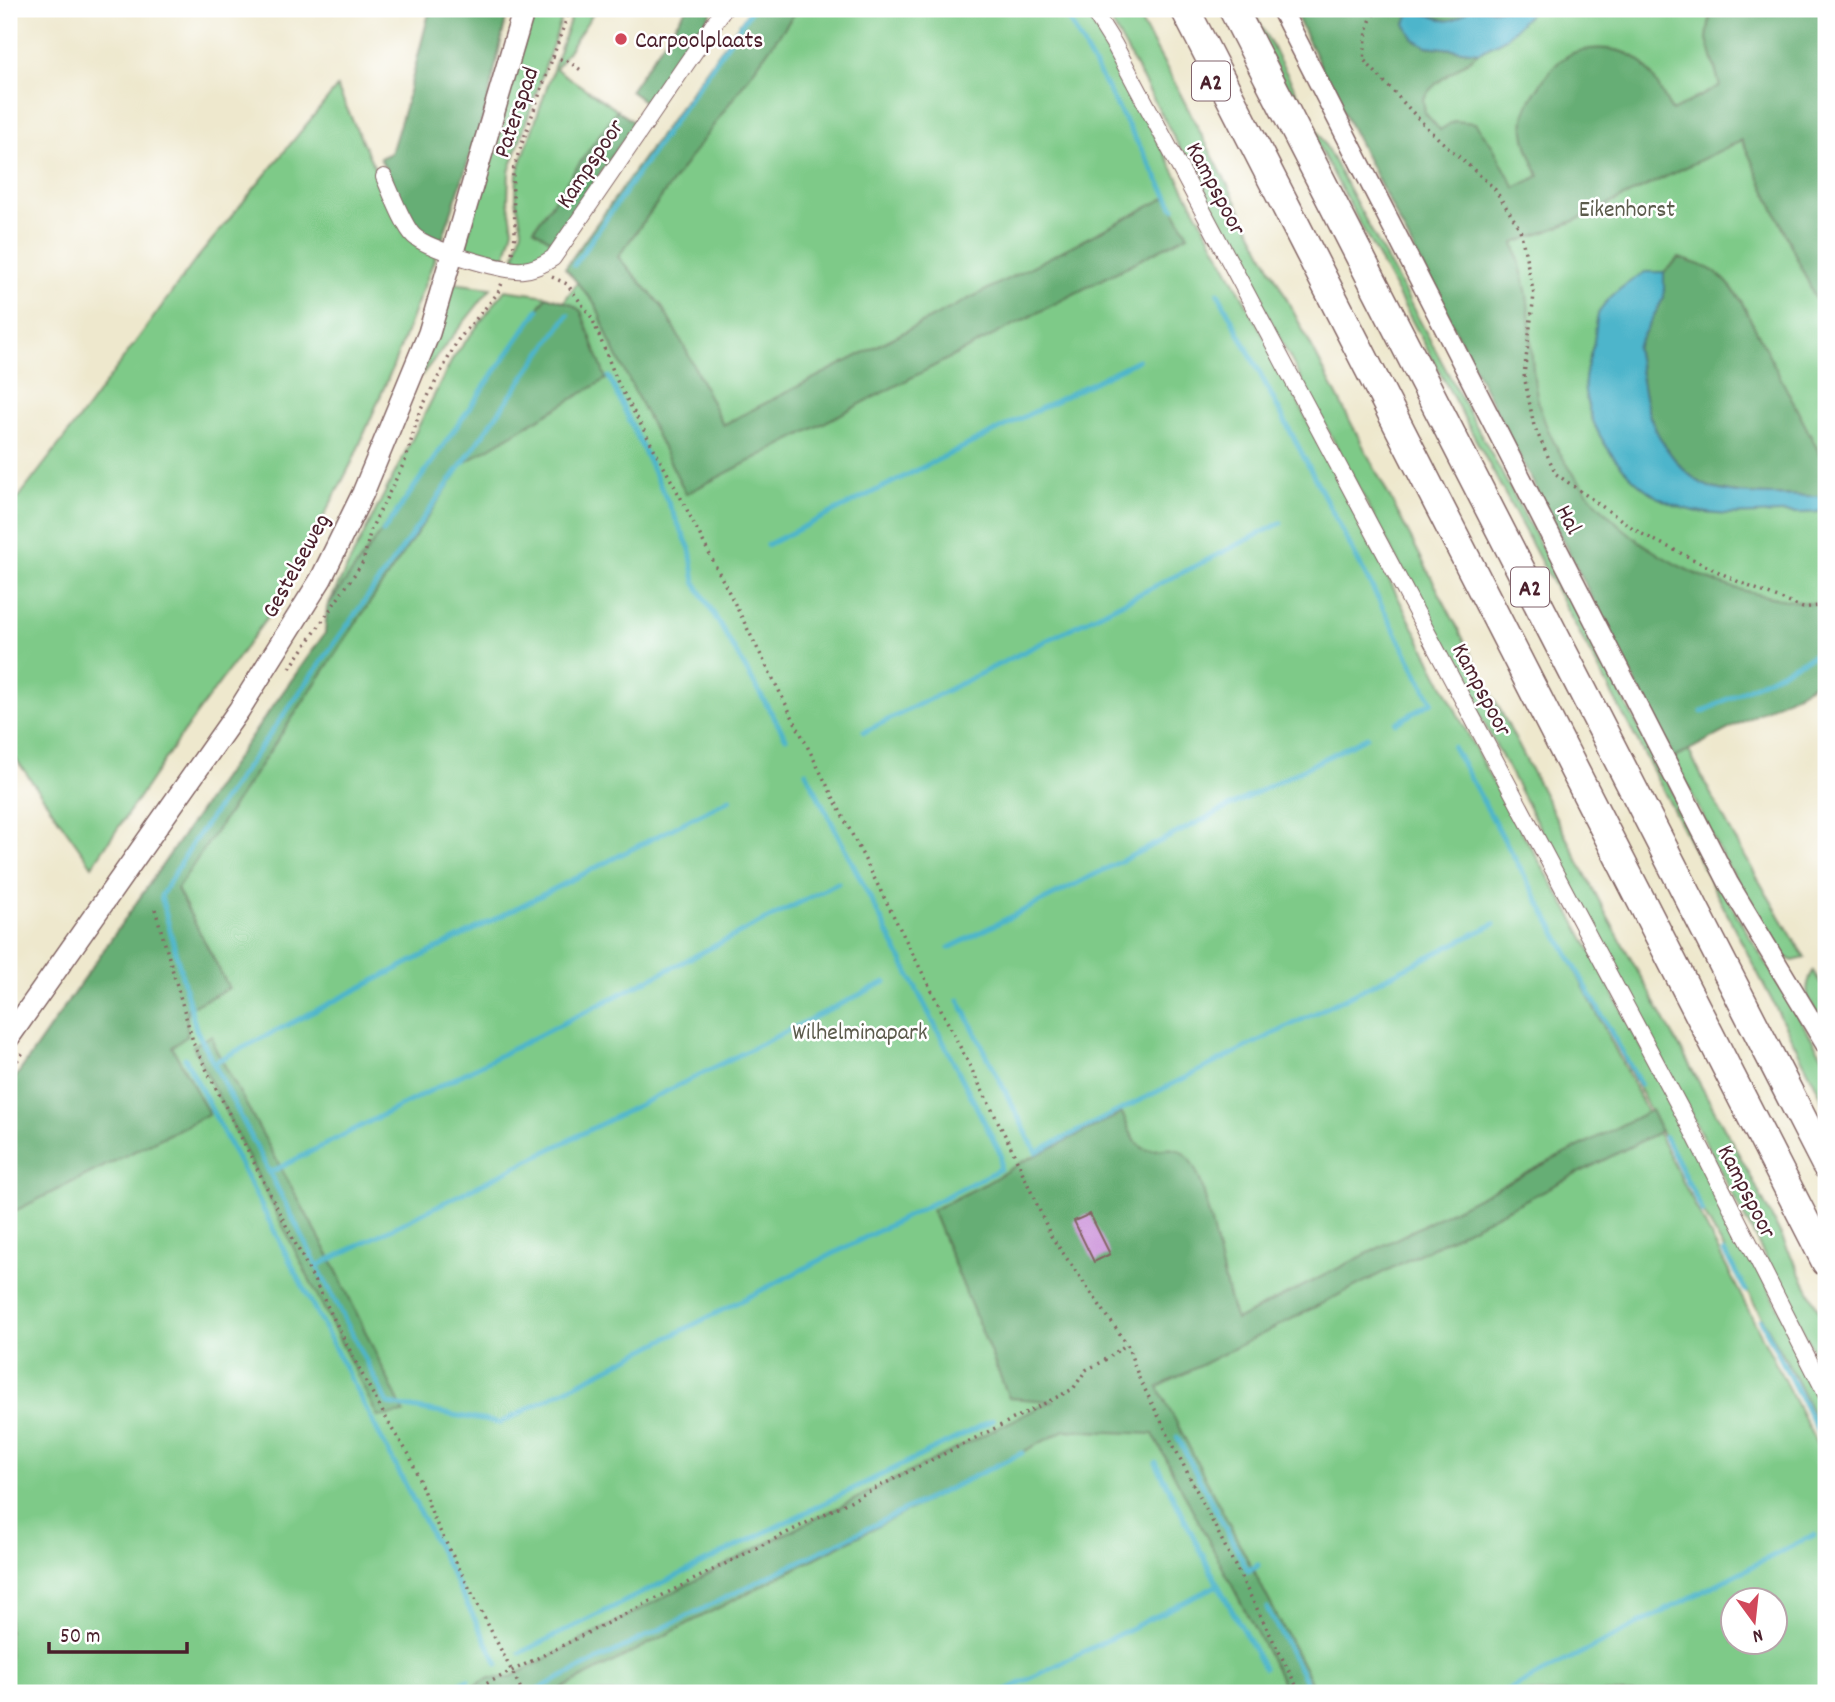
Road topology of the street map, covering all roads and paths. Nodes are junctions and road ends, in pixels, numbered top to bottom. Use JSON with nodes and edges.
{"nodes":[{"id":1,"x":514,"y":9,"type":"edge"},
{"id":2,"x":524,"y":9,"type":"edge"},
{"id":3,"x":570,"y":9,"type":"edge"},
{"id":4,"x":724,"y":9,"type":"edge"},
{"id":5,"x":1092,"y":9,"type":"edge"},
{"id":6,"x":1163,"y":9,"type":"edge"},
{"id":7,"x":1185,"y":9,"type":"edge"},
{"id":8,"x":1233,"y":9,"type":"edge"},
{"id":9,"x":1281,"y":9,"type":"edge"},
{"id":10,"x":1380,"y":9,"type":"edge"},
{"id":11,"x":552,"y":57,"type":"junction"},
{"id":12,"x":509,"y":61,"type":"junction"},
{"id":13,"x":581,"y":71,"type":"dead end"},
{"id":14,"x":1259,"y":154,"type":"junction"},
{"id":15,"x":384,"y":177,"type":"dead end"},
{"id":16,"x":453,"y":254,"type":"junction"},
{"id":17,"x":538,"y":267,"type":"junction"},
{"id":18,"x":507,"y":270,"type":"junction"},
{"id":19,"x":1826,"y":605,"type":"edge"},
{"id":20,"x":155,"y":909,"type":"dead end"},
{"id":21,"x":9,"y":1037,"type":"edge"},
{"id":22,"x":1826,"y":1045,"type":"edge"},
{"id":23,"x":1826,"y":1165,"type":"edge"},
{"id":24,"x":1826,"y":1262,"type":"edge"},
{"id":25,"x":1127,"y":1344,"type":"junction"},
{"id":26,"x":1826,"y":1394,"type":"edge"},
{"id":27,"x":511,"y":1671,"type":"junction"},
{"id":28,"x":468,"y":1693,"type":"edge"},
{"id":29,"x":523,"y":1693,"type":"edge"},
{"id":30,"x":1300,"y":1693,"type":"edge"}],
"edges":[{"from":1,"to":12,"type":"main road","name":"Gestelseweg"},
{"from":2,"to":12,"type":"main road","name":"Gestelseweg"},
{"from":3,"to":11,"type":"path","name":"Paterspad"},
{"from":4,"to":17,"type":"street","name":"Kampspoor"},
{"from":5,"to":26,"type":"street","name":"Kampspoor"},
{"from":6,"to":14,"type":"highway","number":"A2"},
{"from":7,"to":14,"type":"highway","number":"A2"},
{"from":8,"to":23,"type":"highway","number":"A2"},
{"from":9,"to":22,"type":"street","name":"Hal"},
{"from":10,"to":19,"type":"path"},
{"from":11,"to":13,"type":"path"},
{"from":11,"to":18,"type":"path","name":"Paterspad"},
{"from":12,"to":16,"type":"main road","name":"Gestelseweg"},
{"from":14,"to":24,"type":"highway","number":"A2"},
{"from":15,"to":16,"type":"street"},
{"from":16,"to":18,"type":"street"},
{"from":16,"to":21,"type":"main road","name":"Gestelseweg"},
{"from":17,"to":18,"type":"street"},
{"from":17,"to":25,"type":"path"},
{"from":20,"to":27,"type":"path"},
{"from":25,"to":27,"type":"path"},
{"from":25,"to":30,"type":"path"},
{"from":27,"to":28,"type":"path"},
{"from":27,"to":29,"type":"path"}]}
